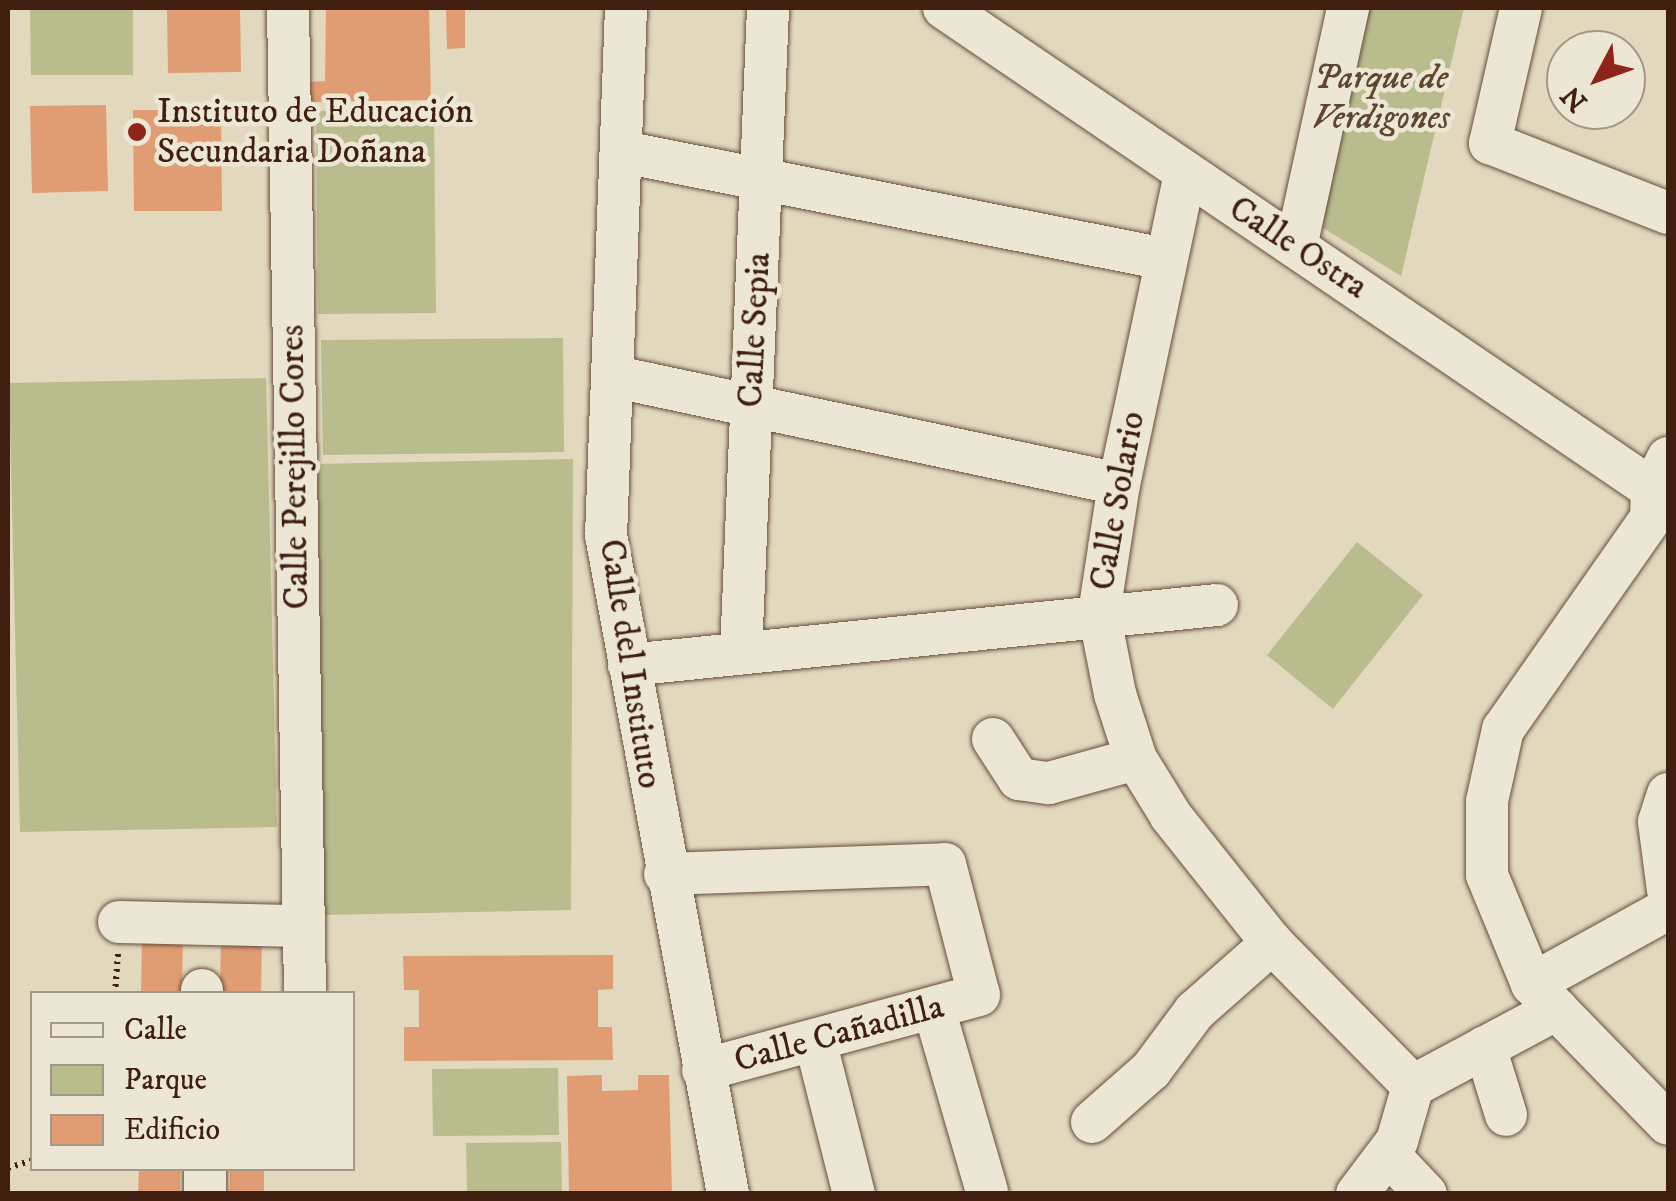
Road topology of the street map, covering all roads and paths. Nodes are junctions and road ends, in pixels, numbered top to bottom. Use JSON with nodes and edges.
{"nodes":[{"id":1,"x":288,"y":8,"type":"edge"},
{"id":2,"x":626,"y":8,"type":"edge"},
{"id":3,"x":768,"y":8,"type":"edge"},
{"id":4,"x":944,"y":8,"type":"edge"},
{"id":5,"x":1348,"y":8,"type":"edge"},
{"id":6,"x":1520,"y":8,"type":"edge"},
{"id":7,"x":623,"y":152,"type":"junction"},
{"id":8,"x":1185,"y":174,"type":"junction"},
{"id":9,"x":761,"y":179,"type":"junction"},
{"id":10,"x":1668,"y":214,"type":"edge"},
{"id":11,"x":1296,"y":246,"type":"junction"},
{"id":12,"x":1165,"y":260,"type":"junction"},
{"id":13,"x":616,"y":377,"type":"junction"},
{"id":14,"x":751,"y":406,"type":"junction"},
{"id":15,"x":1660,"y":473,"type":"edge"},
{"id":16,"x":1119,"y":484,"type":"junction"},
{"id":17,"x":1217,"y":605,"type":"dead end"},
{"id":18,"x":1099,"y":613,"type":"junction"},
{"id":19,"x":740,"y":653,"type":"junction"},
{"id":20,"x":629,"y":665,"type":"junction"},
{"id":21,"x":993,"y":738,"type":"dead end"},
{"id":22,"x":1136,"y":759,"type":"junction"},
{"id":23,"x":1668,"y":794,"type":"edge"},
{"id":24,"x":665,"y":874,"type":"junction"},
{"id":25,"x":1668,"y":890,"type":"edge"},
{"id":26,"x":1668,"y":909,"type":"edge"},
{"id":27,"x":120,"y":922,"type":"dead end"},
{"id":28,"x":302,"y":926,"type":"junction"},
{"id":29,"x":1272,"y":943,"type":"junction"},
{"id":30,"x":305,"y":991,"type":"edge"},
{"id":31,"x":1545,"y":996,"type":"junction"},
{"id":32,"x":934,"y":1009,"type":"junction"},
{"id":33,"x":816,"y":1044,"type":"junction"},
{"id":34,"x":1485,"y":1047,"type":"junction"},
{"id":35,"x":703,"y":1070,"type":"junction"},
{"id":36,"x":1413,"y":1086,"type":"junction"},
{"id":37,"x":1506,"y":1114,"type":"dead end"},
{"id":38,"x":1092,"y":1122,"type":"dead end"},
{"id":39,"x":1668,"y":1124,"type":"edge"},
{"id":40,"x":1388,"y":1154,"type":"junction"},
{"id":41,"x":987,"y":1192,"type":"edge"},
{"id":42,"x":728,"y":1194,"type":"edge"},
{"id":43,"x":854,"y":1194,"type":"edge"},
{"id":44,"x":1357,"y":1194,"type":"edge"},
{"id":45,"x":1426,"y":1194,"type":"edge"}],
"edges":[{"from":1,"to":28,"type":"street","name":"Calle Perejillo Cores"},
{"from":2,"to":7,"type":"street","name":"Calle del Instituto"},
{"from":3,"to":9,"type":"street","name":"Calle Sepia"},
{"from":4,"to":8,"type":"street","name":"Calle Ostra"},
{"from":5,"to":11,"type":"street"},
{"from":6,"to":10,"type":"street"},
{"from":7,"to":9,"type":"street"},
{"from":7,"to":13,"type":"street","name":"Calle del Instituto"},
{"from":8,"to":11,"type":"street","name":"Calle Ostra"},
{"from":8,"to":12,"type":"street","name":"Calle Solario"},
{"from":9,"to":12,"type":"street"},
{"from":9,"to":14,"type":"street","name":"Calle Sepia"},
{"from":11,"to":15,"type":"street","name":"Calle Ostra"},
{"from":12,"to":16,"type":"street","name":"Calle Solario"},
{"from":13,"to":14,"type":"street"},
{"from":13,"to":20,"type":"street","name":"Calle del Instituto"},
{"from":14,"to":16,"type":"street"},
{"from":14,"to":19,"type":"street","name":"Calle Sepia"},
{"from":15,"to":31,"type":"street"},
{"from":16,"to":18,"type":"street","name":"Calle Solario"},
{"from":17,"to":18,"type":"street"},
{"from":18,"to":19,"type":"street"},
{"from":18,"to":22,"type":"street","name":"Calle Solario"},
{"from":19,"to":20,"type":"street"},
{"from":20,"to":24,"type":"street","name":"Calle del Instituto"},
{"from":21,"to":22,"type":"street"},
{"from":22,"to":29,"type":"street","name":"Calle Solario"},
{"from":23,"to":25,"type":"street"},
{"from":24,"to":32,"type":"street","name":"Calle Cañadilla"},
{"from":24,"to":35,"type":"street","name":"Calle del Instituto"},
{"from":26,"to":31,"type":"street"},
{"from":27,"to":28,"type":"street"},
{"from":28,"to":30,"type":"street","name":"Calle Perejillo Cores"},
{"from":29,"to":36,"type":"street","name":"Calle Solario"},
{"from":29,"to":38,"type":"street"},
{"from":31,"to":34,"type":"street"},
{"from":31,"to":39,"type":"street"},
{"from":32,"to":33,"type":"street","name":"Calle Cañadilla"},
{"from":32,"to":41,"type":"street"},
{"from":33,"to":35,"type":"street","name":"Calle Cañadilla"},
{"from":33,"to":43,"type":"street"},
{"from":34,"to":36,"type":"street"},
{"from":34,"to":37,"type":"street"},
{"from":35,"to":42,"type":"street","name":"Calle del Instituto"},
{"from":36,"to":40,"type":"street"},
{"from":40,"to":44,"type":"street"},
{"from":40,"to":45,"type":"street"}]}
